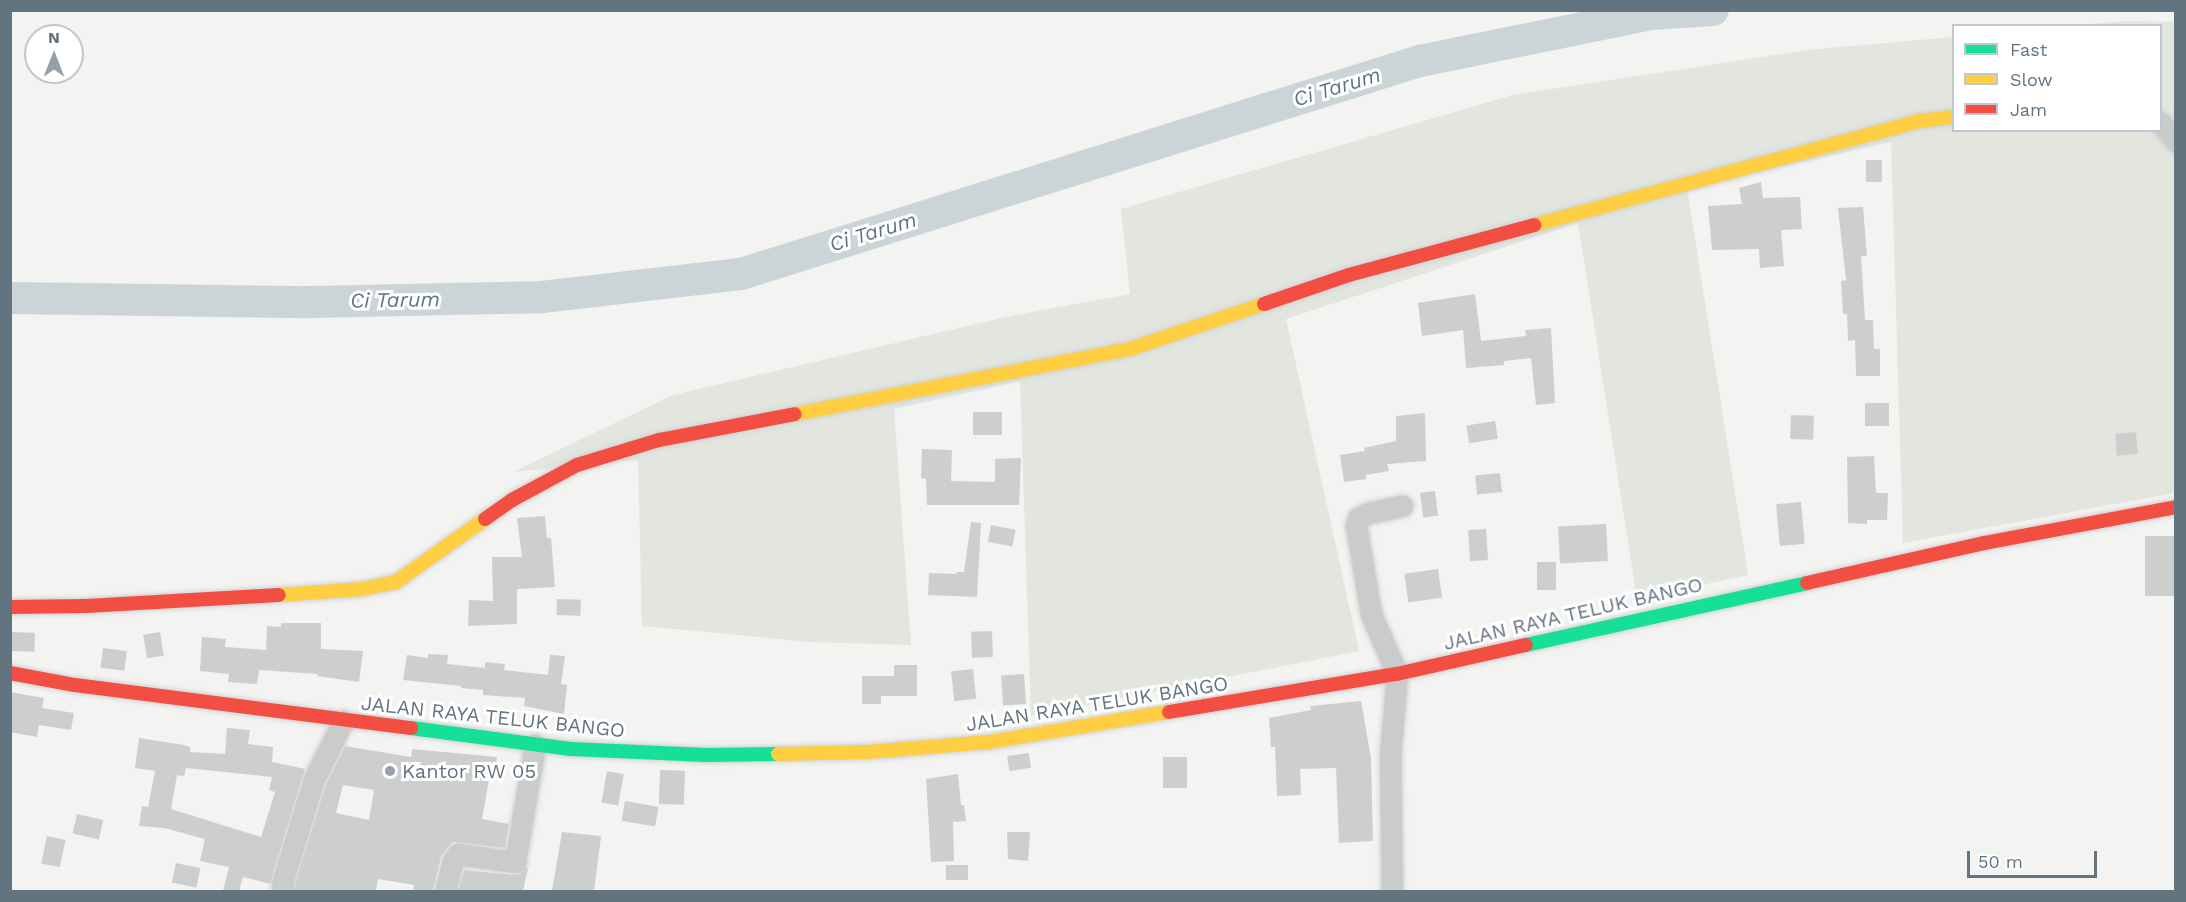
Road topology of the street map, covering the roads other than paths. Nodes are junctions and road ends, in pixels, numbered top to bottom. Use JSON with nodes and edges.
{"nodes":[{"id":1,"x":1952,"y":117,"type":"edge"},
{"id":2,"x":2162,"y":125,"type":"edge"},
{"id":3,"x":2175,"y":142,"type":"edge"},
{"id":4,"x":1402,"y":506,"type":"dead end"},
{"id":5,"x":2175,"y":507,"type":"edge"},
{"id":6,"x":10,"y":607,"type":"edge"},
{"id":7,"x":10,"y":673,"type":"edge"},
{"id":8,"x":1397,"y":674,"type":"junction"},
{"id":9,"x":343,"y":721,"type":"junction"},
{"id":10,"x":535,"y":745,"type":"junction"},
{"id":11,"x":285,"y":891,"type":"edge"},
{"id":12,"x":445,"y":891,"type":"edge"},
{"id":13,"x":1392,"y":891,"type":"edge"}],
"edges":[{"from":1,"to":6,"type":"main road"},
{"from":2,"to":3,"type":"street"},
{"from":4,"to":8,"type":"street"},
{"from":5,"to":8,"type":"main road","name":"JALAN RAYA TELUK BANGO"},
{"from":7,"to":9,"type":"main road","name":"JALAN RAYA TELUK BANGO"},
{"from":8,"to":10,"type":"main road","name":"JALAN RAYA TELUK BANGO"},
{"from":8,"to":13,"type":"street"},
{"from":9,"to":10,"type":"main road","name":"JALAN RAYA TELUK BANGO"},
{"from":9,"to":11,"type":"street"},
{"from":10,"to":12,"type":"street"}]}
